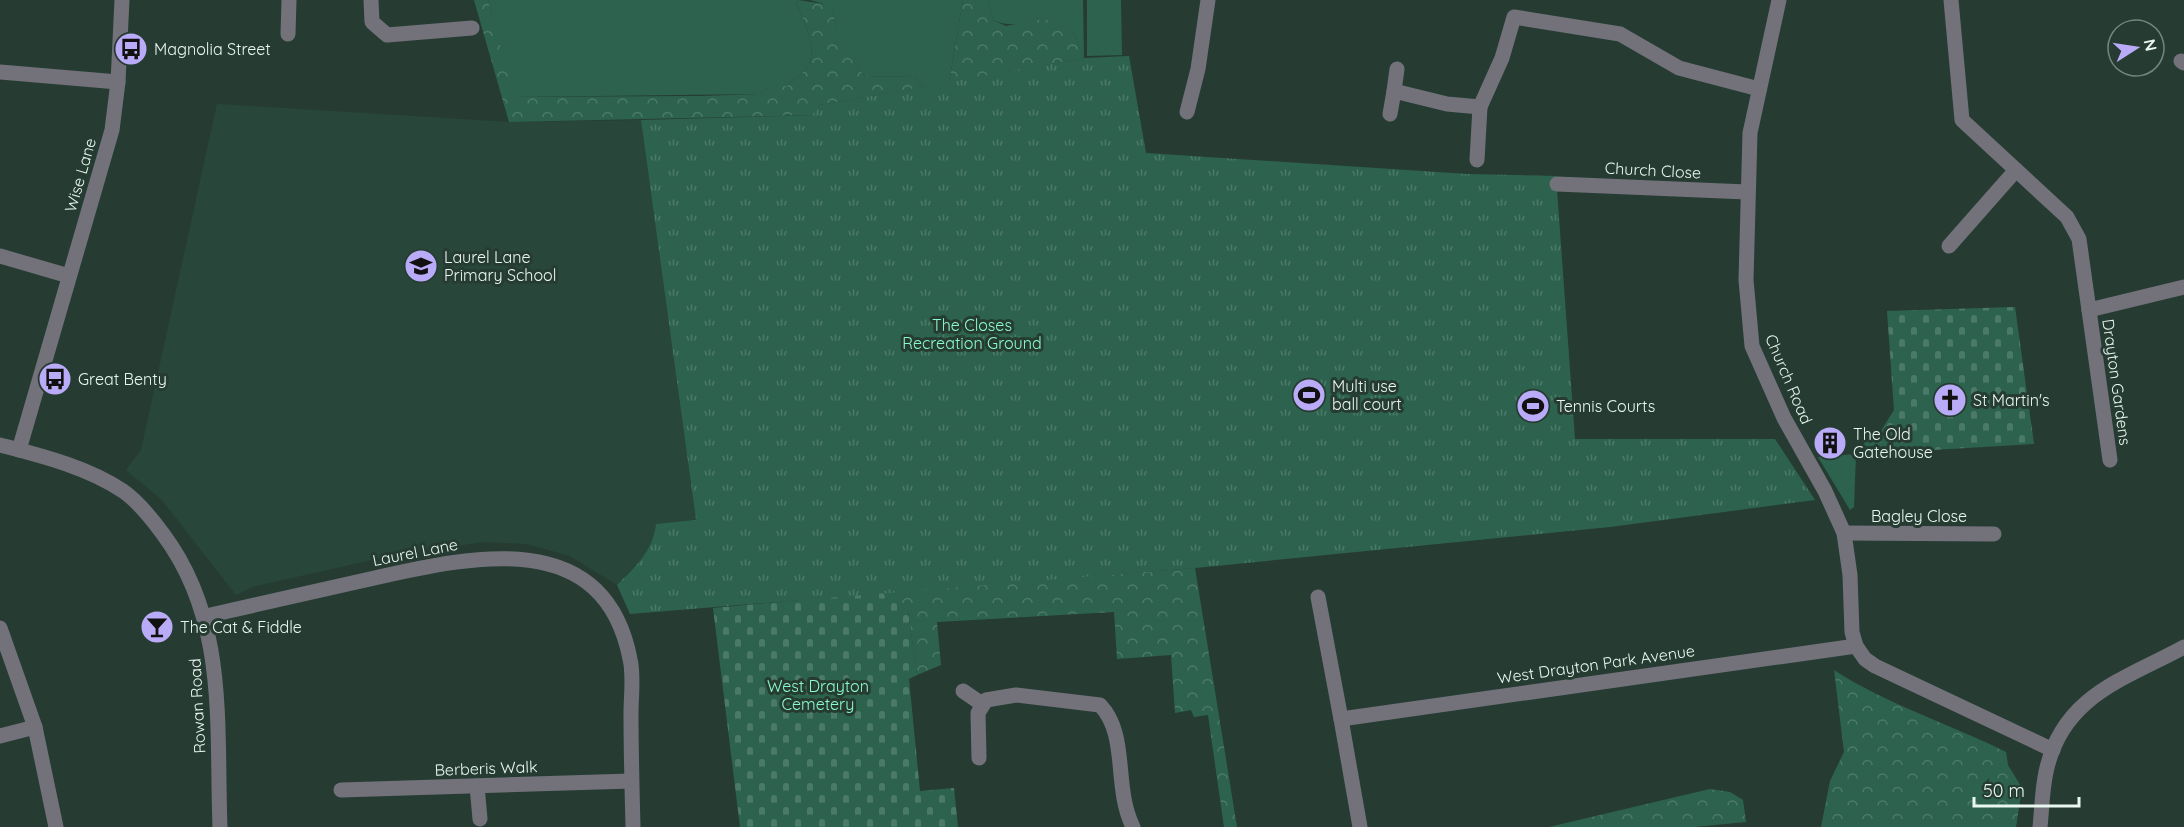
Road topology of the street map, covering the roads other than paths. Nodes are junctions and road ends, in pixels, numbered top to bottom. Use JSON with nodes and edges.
{"nodes":[{"id":1,"x":122,"y":0,"type":"edge"},
{"id":2,"x":289,"y":0,"type":"edge"},
{"id":3,"x":371,"y":0,"type":"edge"},
{"id":4,"x":1208,"y":0,"type":"edge"},
{"id":5,"x":1779,"y":0,"type":"edge"},
{"id":6,"x":1951,"y":0,"type":"edge"},
{"id":7,"x":472,"y":28,"type":"dead end"},
{"id":8,"x":288,"y":34,"type":"dead end"},
{"id":9,"x":1397,"y":69,"type":"dead end"},
{"id":10,"x":0,"y":72,"type":"edge"},
{"id":11,"x":118,"y":82,"type":"junction"},
{"id":12,"x":1759,"y":89,"type":"junction"},
{"id":13,"x":1394,"y":91,"type":"junction"},
{"id":14,"x":1480,"y":107,"type":"junction"},
{"id":15,"x":1187,"y":112,"type":"dead end"},
{"id":16,"x":1390,"y":114,"type":"dead end"},
{"id":17,"x":1477,"y":160,"type":"dead end"},
{"id":18,"x":2016,"y":170,"type":"junction"},
{"id":19,"x":1557,"y":184,"type":"dead end"},
{"id":20,"x":1747,"y":192,"type":"junction"},
{"id":21,"x":1949,"y":246,"type":"dead end"},
{"id":22,"x":0,"y":256,"type":"edge"},
{"id":23,"x":69,"y":276,"type":"junction"},
{"id":24,"x":2184,"y":287,"type":"edge"},
{"id":25,"x":2089,"y":310,"type":"junction"},
{"id":26,"x":0,"y":445,"type":"edge"},
{"id":27,"x":19,"y":450,"type":"junction"},
{"id":28,"x":2110,"y":460,"type":"dead end"},
{"id":29,"x":1844,"y":534,"type":"junction"},
{"id":30,"x":1994,"y":534,"type":"dead end"},
{"id":31,"x":1318,"y":597,"type":"dead end"},
{"id":32,"x":206,"y":616,"type":"junction"},
{"id":33,"x":0,"y":628,"type":"edge"},
{"id":34,"x":1856,"y":646,"type":"junction"},
{"id":35,"x":2184,"y":647,"type":"edge"},
{"id":36,"x":963,"y":691,"type":"dead end"},
{"id":37,"x":982,"y":704,"type":"junction"},
{"id":38,"x":1341,"y":719,"type":"junction"},
{"id":39,"x":35,"y":727,"type":"junction"},
{"id":40,"x":0,"y":736,"type":"edge"},
{"id":41,"x":2053,"y":750,"type":"junction"},
{"id":42,"x":979,"y":758,"type":"dead end"},
{"id":43,"x":631,"y":781,"type":"junction"},
{"id":44,"x":477,"y":786,"type":"junction"},
{"id":45,"x":341,"y":790,"type":"dead end"},
{"id":46,"x":480,"y":819,"type":"dead end"},
{"id":47,"x":56,"y":827,"type":"edge"},
{"id":48,"x":220,"y":827,"type":"edge"},
{"id":49,"x":633,"y":827,"type":"edge"},
{"id":50,"x":1133,"y":827,"type":"edge"},
{"id":51,"x":1360,"y":827,"type":"edge"},
{"id":52,"x":2040,"y":827,"type":"edge"}],
"edges":[{"from":1,"to":11,"type":"street","name":"Wise Lane"},
{"from":2,"to":8,"type":"street"},
{"from":3,"to":7,"type":"street"},
{"from":4,"to":15,"type":"street"},
{"from":5,"to":12,"type":"street","name":"Church Road"},
{"from":6,"to":18,"type":"street","name":"Drayton Gardens"},
{"from":9,"to":13,"type":"street"},
{"from":10,"to":11,"type":"street"},
{"from":11,"to":23,"type":"street","name":"Wise Lane"},
{"from":12,"to":14,"type":"street"},
{"from":12,"to":20,"type":"street","name":"Church Road"},
{"from":13,"to":14,"type":"street"},
{"from":13,"to":16,"type":"street"},
{"from":14,"to":17,"type":"street"},
{"from":18,"to":21,"type":"street"},
{"from":18,"to":25,"type":"street","name":"Drayton Gardens"},
{"from":19,"to":20,"type":"street","name":"Church Close"},
{"from":20,"to":29,"type":"street","name":"Church Road"},
{"from":22,"to":23,"type":"street"},
{"from":23,"to":27,"type":"street","name":"Wise Lane"},
{"from":24,"to":25,"type":"street","name":"Drayton Gardens"},
{"from":25,"to":28,"type":"street","name":"Drayton Gardens"},
{"from":26,"to":27,"type":"street","name":"Rowan Road"},
{"from":27,"to":32,"type":"street","name":"Rowan Road"},
{"from":29,"to":30,"type":"street","name":"Bagley Close"},
{"from":29,"to":34,"type":"street","name":"Church Road"},
{"from":31,"to":38,"type":"street"},
{"from":32,"to":43,"type":"street","name":"Laurel Lane"},
{"from":32,"to":48,"type":"street","name":"Rowan Road"},
{"from":33,"to":39,"type":"street"},
{"from":34,"to":38,"type":"street","name":"West Drayton Park Avenue"},
{"from":34,"to":41,"type":"street"},
{"from":35,"to":41,"type":"street"},
{"from":36,"to":37,"type":"street"},
{"from":37,"to":42,"type":"street"},
{"from":37,"to":50,"type":"street"},
{"from":38,"to":51,"type":"street"},
{"from":39,"to":40,"type":"street"},
{"from":39,"to":47,"type":"street"},
{"from":41,"to":52,"type":"street"},
{"from":43,"to":44,"type":"street","name":"Berberis Walk"},
{"from":43,"to":49,"type":"street","name":"Laurel Lane"},
{"from":44,"to":45,"type":"street","name":"Berberis Walk"},
{"from":44,"to":46,"type":"street"}]}
